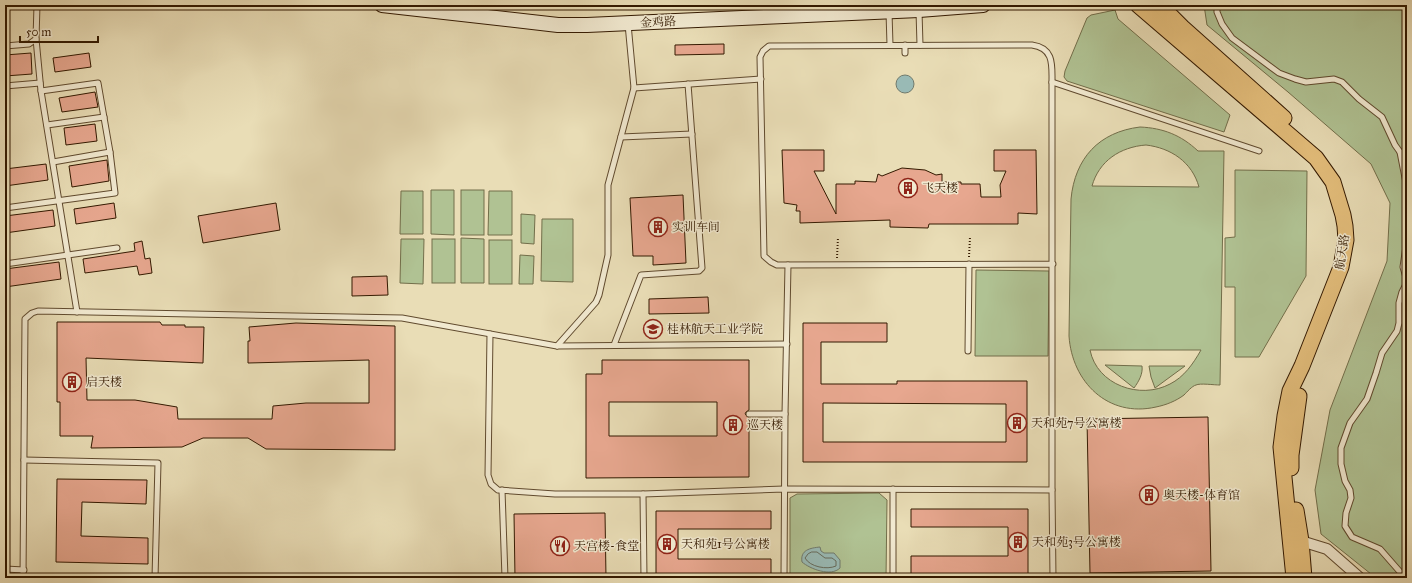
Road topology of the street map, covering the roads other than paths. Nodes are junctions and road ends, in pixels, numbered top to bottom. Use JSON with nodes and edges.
{"nodes":[{"id":1,"x":37,"y":5,"type":"edge"},
{"id":2,"x":382,"y":5,"type":"edge"},
{"id":3,"x":983,"y":5,"type":"edge"},
{"id":4,"x":1138,"y":5,"type":"edge"},
{"id":5,"x":1160,"y":5,"type":"edge"},
{"id":6,"x":1217,"y":5,"type":"edge"},
{"id":7,"x":919,"y":10,"type":"junction"},
{"id":8,"x":889,"y":11,"type":"junction"},
{"id":9,"x":628,"y":23,"type":"junction"},
{"id":10,"x":36,"y":39,"type":"junction"},
{"id":11,"x":890,"y":45,"type":"junction"},
{"id":12,"x":905,"y":45,"type":"junction"},
{"id":13,"x":920,"y":45,"type":"junction"},
{"id":14,"x":5,"y":46,"type":"edge"},
{"id":15,"x":905,"y":52,"type":"dead end"},
{"id":16,"x":761,"y":79,"type":"junction"},
{"id":17,"x":1052,"y":82,"type":"junction"},
{"id":18,"x":40,"y":83,"type":"junction"},
{"id":19,"x":688,"y":84,"type":"junction"},
{"id":20,"x":5,"y":86,"type":"edge"},
{"id":21,"x":634,"y":88,"type":"junction"},
{"id":22,"x":41,"y":91,"type":"junction"},
{"id":23,"x":104,"y":117,"type":"junction"},
{"id":24,"x":47,"y":125,"type":"junction"},
{"id":25,"x":692,"y":134,"type":"junction"},
{"id":26,"x":621,"y":137,"type":"junction"},
{"id":27,"x":1259,"y":151,"type":"dead end"},
{"id":28,"x":110,"y":152,"type":"junction"},
{"id":29,"x":1400,"y":152,"type":"junction"},
{"id":30,"x":1407,"y":155,"type":"edge"},
{"id":31,"x":53,"y":162,"type":"junction"},
{"id":32,"x":1407,"y":188,"type":"edge"},
{"id":33,"x":59,"y":200,"type":"junction"},
{"id":34,"x":5,"y":208,"type":"edge"},
{"id":35,"x":1407,"y":239,"type":"edge"},
{"id":36,"x":116,"y":248,"type":"dead end"},
{"id":37,"x":68,"y":255,"type":"junction"},
{"id":38,"x":5,"y":264,"type":"edge"},
{"id":39,"x":969,"y":264,"type":"junction"},
{"id":40,"x":1053,"y":264,"type":"junction"},
{"id":41,"x":788,"y":265,"type":"junction"},
{"id":42,"x":1407,"y":282,"type":"edge"},
{"id":43,"x":77,"y":312,"type":"junction"},
{"id":44,"x":490,"y":334,"type":"junction"},
{"id":45,"x":787,"y":344,"type":"junction"},
{"id":46,"x":614,"y":345,"type":"junction"},
{"id":47,"x":557,"y":346,"type":"junction"},
{"id":48,"x":968,"y":351,"type":"dead end"},
{"id":49,"x":749,"y":414,"type":"dead end"},
{"id":50,"x":785,"y":414,"type":"junction"},
{"id":51,"x":24,"y":460,"type":"junction"},
{"id":52,"x":784,"y":489,"type":"junction"},
{"id":53,"x":893,"y":489,"type":"junction"},
{"id":54,"x":502,"y":490,"type":"junction"},
{"id":55,"x":1052,"y":490,"type":"junction"},
{"id":56,"x":643,"y":494,"type":"junction"},
{"id":57,"x":1301,"y":541,"type":"junction"},
{"id":58,"x":5,"y":569,"type":"edge"},
{"id":59,"x":24,"y":570,"type":"junction"},
{"id":60,"x":23,"y":578,"type":"edge"},
{"id":61,"x":31,"y":578,"type":"edge"},
{"id":62,"x":155,"y":578,"type":"edge"},
{"id":63,"x":505,"y":578,"type":"edge"},
{"id":64,"x":644,"y":578,"type":"edge"},
{"id":65,"x":784,"y":578,"type":"edge"},
{"id":66,"x":893,"y":578,"type":"edge"},
{"id":67,"x":1053,"y":578,"type":"edge"},
{"id":68,"x":1294,"y":578,"type":"edge"},
{"id":69,"x":1304,"y":578,"type":"edge"},
{"id":70,"x":1360,"y":578,"type":"edge"},
{"id":71,"x":1407,"y":578,"type":"edge"}],
"edges":[{"from":1,"to":10,"type":"lane"},
{"from":2,"to":9,"type":"main road","name":"金鸡路"},
{"from":3,"to":7,"type":"main road","name":"金鸡路"},
{"from":4,"to":68,"type":"main road","name":"航天路"},
{"from":5,"to":57,"type":"main road","name":"航天路"},
{"from":6,"to":29,"type":"lane"},
{"from":7,"to":8,"type":"main road","name":"金鸡路"},
{"from":7,"to":13,"type":"lane"},
{"from":8,"to":9,"type":"main road","name":"金鸡路"},
{"from":8,"to":11,"type":"lane"},
{"from":9,"to":21,"type":"lane"},
{"from":10,"to":14,"type":"lane"},
{"from":10,"to":18,"type":"lane"},
{"from":11,"to":12,"type":"lane"},
{"from":11,"to":16,"type":"lane"},
{"from":12,"to":13,"type":"lane"},
{"from":12,"to":15,"type":"lane"},
{"from":13,"to":17,"type":"lane"},
{"from":16,"to":19,"type":"lane"},
{"from":16,"to":41,"type":"lane"},
{"from":17,"to":27,"type":"lane"},
{"from":17,"to":40,"type":"lane"},
{"from":18,"to":20,"type":"lane"},
{"from":18,"to":22,"type":"lane"},
{"from":19,"to":21,"type":"lane"},
{"from":19,"to":25,"type":"lane"},
{"from":21,"to":26,"type":"lane"},
{"from":22,"to":23,"type":"lane"},
{"from":22,"to":24,"type":"lane"},
{"from":23,"to":24,"type":"lane"},
{"from":23,"to":28,"type":"lane"},
{"from":24,"to":31,"type":"lane"},
{"from":25,"to":26,"type":"lane"},
{"from":25,"to":46,"type":"lane"},
{"from":26,"to":47,"type":"lane"},
{"from":28,"to":31,"type":"lane"},
{"from":28,"to":33,"type":"lane"},
{"from":29,"to":30,"type":"lane"},
{"from":29,"to":32,"type":"lane"},
{"from":31,"to":33,"type":"lane"},
{"from":33,"to":34,"type":"lane"},
{"from":33,"to":37,"type":"lane"},
{"from":35,"to":42,"type":"lane"},
{"from":36,"to":37,"type":"lane"},
{"from":37,"to":38,"type":"lane"},
{"from":37,"to":43,"type":"lane"},
{"from":39,"to":40,"type":"lane"},
{"from":39,"to":41,"type":"lane"},
{"from":39,"to":48,"type":"lane"},
{"from":40,"to":55,"type":"lane"},
{"from":41,"to":45,"type":"lane"},
{"from":42,"to":71,"type":"lane"},
{"from":43,"to":44,"type":"lane"},
{"from":43,"to":51,"type":"lane"},
{"from":44,"to":47,"type":"lane"},
{"from":44,"to":54,"type":"lane"},
{"from":45,"to":46,"type":"lane"},
{"from":45,"to":50,"type":"lane"},
{"from":46,"to":47,"type":"lane"},
{"from":49,"to":50,"type":"lane"},
{"from":50,"to":52,"type":"lane"},
{"from":51,"to":59,"type":"lane"},
{"from":51,"to":62,"type":"lane"},
{"from":52,"to":53,"type":"lane"},
{"from":52,"to":56,"type":"lane"},
{"from":52,"to":65,"type":"lane"},
{"from":53,"to":55,"type":"lane"},
{"from":53,"to":66,"type":"lane"},
{"from":54,"to":56,"type":"lane"},
{"from":54,"to":63,"type":"lane"},
{"from":55,"to":67,"type":"lane"},
{"from":56,"to":64,"type":"lane"},
{"from":57,"to":69,"type":"main road","name":"航天路"},
{"from":57,"to":70,"type":"street"},
{"from":58,"to":59,"type":"lane"},
{"from":59,"to":60,"type":"lane"},
{"from":60,"to":61,"type":"lane"}]}
